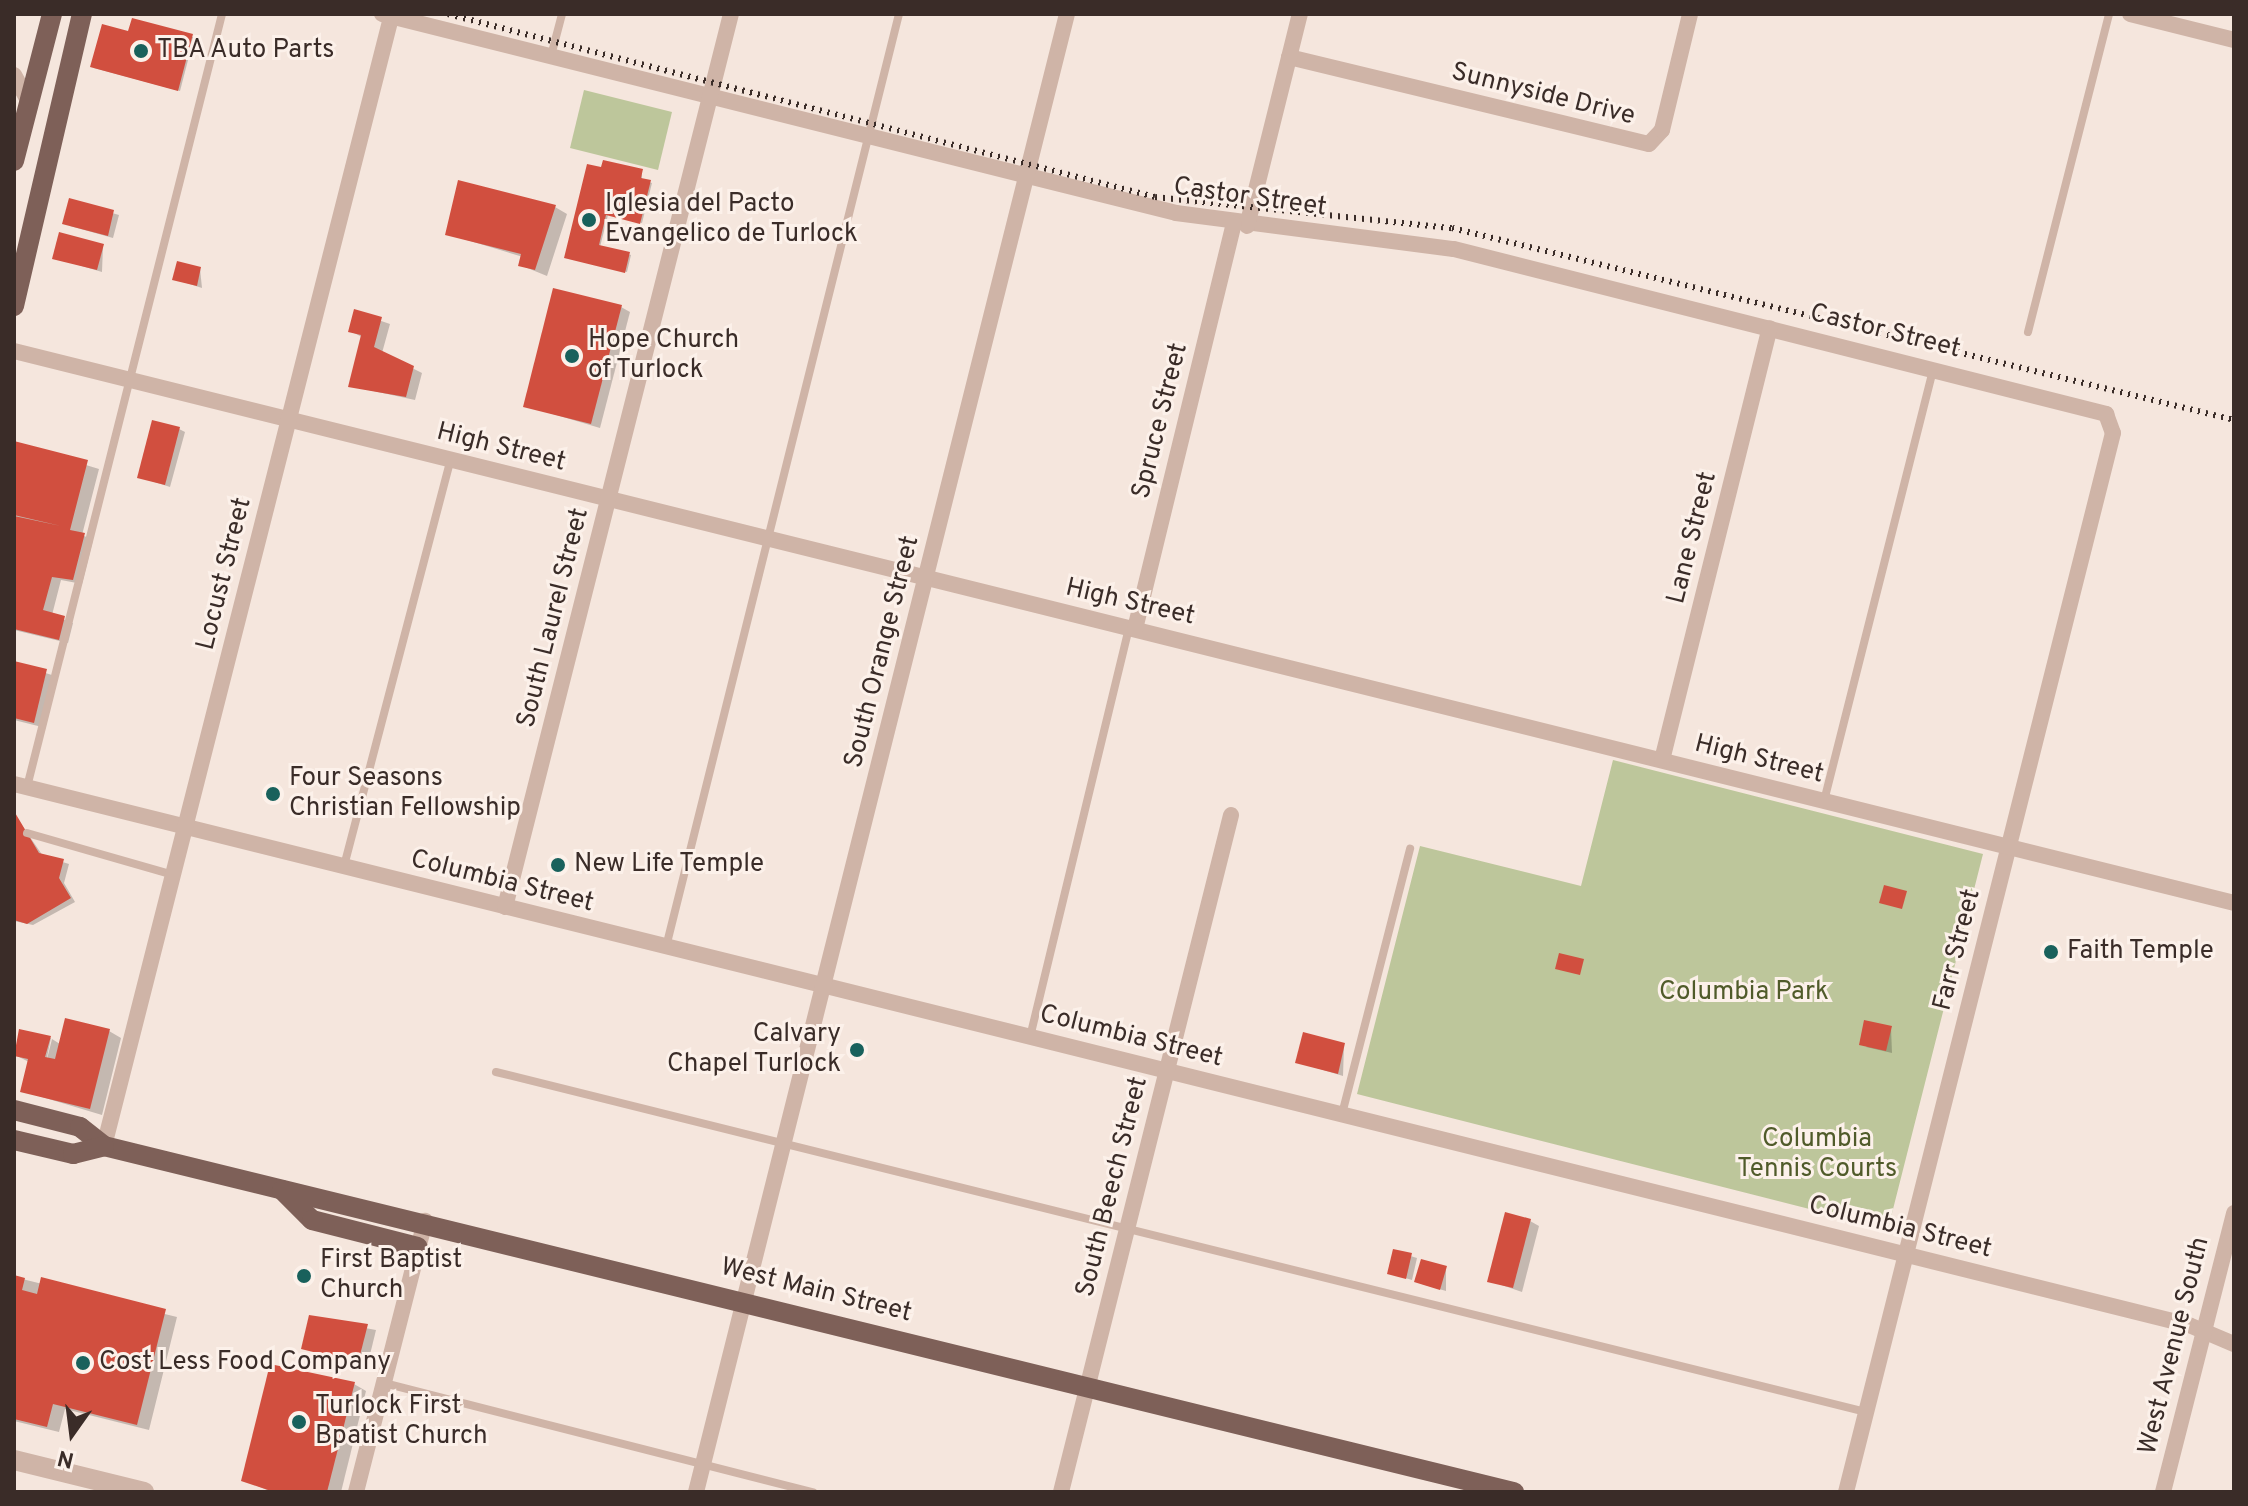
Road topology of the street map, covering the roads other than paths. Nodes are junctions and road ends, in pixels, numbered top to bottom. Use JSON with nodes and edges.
{"nodes":[{"id":1,"x":52,"y":14,"type":"edge"},
{"id":2,"x":82,"y":14,"type":"edge"},
{"id":3,"x":222,"y":14,"type":"edge"},
{"id":4,"x":562,"y":14,"type":"edge"},
{"id":5,"x":731,"y":14,"type":"edge"},
{"id":6,"x":899,"y":14,"type":"edge"},
{"id":7,"x":1067,"y":14,"type":"edge"},
{"id":8,"x":1300,"y":14,"type":"edge"},
{"id":9,"x":1690,"y":14,"type":"edge"},
{"id":10,"x":2109,"y":14,"type":"edge"},
{"id":11,"x":2130,"y":14,"type":"edge"},
{"id":12,"x":388,"y":15,"type":"edge"},
{"id":13,"x":2234,"y":40,"type":"edge"},
{"id":14,"x":551,"y":56,"type":"junction"},
{"id":15,"x":1289,"y":57,"type":"junction"},
{"id":16,"x":14,"y":75,"type":"edge"},
{"id":17,"x":710,"y":96,"type":"junction"},
{"id":18,"x":29,"y":102,"type":"junction"},
{"id":19,"x":868,"y":136,"type":"junction"},
{"id":20,"x":14,"y":161,"type":"edge"},
{"id":21,"x":1027,"y":176,"type":"junction"},
{"id":22,"x":1241,"y":225,"type":"junction"},
{"id":23,"x":14,"y":306,"type":"edge"},
{"id":24,"x":1770,"y":328,"type":"junction"},
{"id":25,"x":2028,"y":332,"type":"dead end"},
{"id":26,"x":14,"y":351,"type":"edge"},
{"id":27,"x":1933,"y":369,"type":"junction"},
{"id":28,"x":130,"y":380,"type":"junction"},
{"id":29,"x":2111,"y":419,"type":"joint"},
{"id":30,"x":289,"y":420,"type":"junction"},
{"id":31,"x":450,"y":461,"type":"junction"},
{"id":32,"x":609,"y":500,"type":"junction"},
{"id":33,"x":768,"y":539,"type":"junction"},
{"id":34,"x":927,"y":580,"type":"junction"},
{"id":35,"x":1132,"y":628,"type":"junction"},
{"id":36,"x":1662,"y":760,"type":"junction"},
{"id":37,"x":20,"y":785,"type":"edge"},
{"id":38,"x":1824,"y":801,"type":"junction"},
{"id":39,"x":1231,"y":815,"type":"dead end"},
{"id":40,"x":186,"y":827,"type":"junction"},
{"id":41,"x":27,"y":833,"type":"dead end"},
{"id":42,"x":2008,"y":847,"type":"junction"},
{"id":43,"x":1410,"y":849,"type":"dead end"},
{"id":44,"x":344,"y":867,"type":"junction"},
{"id":45,"x":173,"y":875,"type":"junction"},
{"id":46,"x":2234,"y":903,"type":"edge"},
{"id":47,"x":505,"y":907,"type":"junction"},
{"id":48,"x":666,"y":948,"type":"junction"},
{"id":49,"x":823,"y":986,"type":"junction"},
{"id":50,"x":1030,"y":1037,"type":"junction"},
{"id":51,"x":1167,"y":1070,"type":"junction"},
{"id":52,"x":496,"y":1072,"type":"dead end"},
{"id":53,"x":14,"y":1110,"type":"edge"},
{"id":54,"x":1342,"y":1114,"type":"junction"},
{"id":55,"x":14,"y":1140,"type":"edge"},
{"id":56,"x":783,"y":1143,"type":"junction"},
{"id":57,"x":104,"y":1146,"type":"junction"},
{"id":58,"x":282,"y":1190,"type":"junction"},
{"id":59,"x":2234,"y":1213,"type":"edge"},
{"id":60,"x":425,"y":1221,"type":"junction"},
{"id":61,"x":1127,"y":1228,"type":"junction"},
{"id":62,"x":418,"y":1247,"type":"junction"},
{"id":63,"x":1905,"y":1255,"type":"junction"},
{"id":64,"x":744,"y":1300,"type":"junction"},
{"id":65,"x":2204,"y":1332,"type":"junction"},
{"id":66,"x":2234,"y":1344,"type":"edge"},
{"id":67,"x":384,"y":1383,"type":"junction"},
{"id":68,"x":1088,"y":1386,"type":"junction"},
{"id":69,"x":1866,"y":1412,"type":"junction"},
{"id":70,"x":14,"y":1460,"type":"edge"},
{"id":71,"x":703,"y":1465,"type":"junction"},
{"id":72,"x":1458,"y":1485,"type":"edge"},
{"id":73,"x":144,"y":1492,"type":"edge"},
{"id":74,"x":356,"y":1492,"type":"edge"},
{"id":75,"x":696,"y":1492,"type":"edge"},
{"id":76,"x":813,"y":1492,"type":"edge"},
{"id":77,"x":1061,"y":1492,"type":"edge"},
{"id":78,"x":1514,"y":1492,"type":"edge"},
{"id":79,"x":1846,"y":1492,"type":"edge"},
{"id":80,"x":2163,"y":1492,"type":"edge"}],
"edges":[{"from":1,"to":18,"type":"main road"},
{"from":2,"to":23,"type":"main road"},
{"from":3,"to":28,"type":"lane"},
{"from":4,"to":14,"type":"lane"},
{"from":5,"to":17,"type":"street","name":"South Laurel Street"},
{"from":6,"to":19,"type":"lane"},
{"from":7,"to":21,"type":"street","name":"South Orange Street"},
{"from":8,"to":15,"type":"street","name":"Spruce Street"},
{"from":9,"to":15,"type":"street","name":"Sunnyside Drive"},
{"from":10,"to":25,"type":"lane"},
{"from":11,"to":13,"type":"street"},
{"from":12,"to":14,"type":"street","name":"Castor Street"},
{"from":12,"to":30,"type":"street","name":"Locust Street"},
{"from":14,"to":17,"type":"street","name":"Castor Street"},
{"from":15,"to":22,"type":"street","name":"Spruce Street"},
{"from":16,"to":18,"type":"street"},
{"from":17,"to":19,"type":"street","name":"Castor Street"},
{"from":17,"to":32,"type":"street","name":"South Laurel Street"},
{"from":18,"to":20,"type":"main road"},
{"from":19,"to":21,"type":"street","name":"Castor Street"},
{"from":19,"to":33,"type":"lane"},
{"from":21,"to":22,"type":"street","name":"Castor Street"},
{"from":21,"to":34,"type":"street","name":"South Orange Street"},
{"from":22,"to":24,"type":"street","name":"Castor Street"},
{"from":22,"to":35,"type":"street","name":"Spruce Street"},
{"from":24,"to":27,"type":"street","name":"Castor Street"},
{"from":24,"to":36,"type":"street","name":"Lane Street"},
{"from":26,"to":28,"type":"street","name":"High Street"},
{"from":27,"to":29,"type":"street","name":"Castor Street"},
{"from":27,"to":38,"type":"lane"},
{"from":28,"to":30,"type":"street","name":"High Street"},
{"from":28,"to":37,"type":"lane"},
{"from":29,"to":42,"type":"street","name":"Farr Street"},
{"from":30,"to":31,"type":"street","name":"High Street"},
{"from":30,"to":40,"type":"street","name":"Locust Street"},
{"from":31,"to":32,"type":"street","name":"High Street"},
{"from":31,"to":44,"type":"lane"},
{"from":32,"to":33,"type":"street","name":"High Street"},
{"from":32,"to":47,"type":"street","name":"South Laurel Street"},
{"from":33,"to":34,"type":"street","name":"High Street"},
{"from":33,"to":48,"type":"lane"},
{"from":34,"to":35,"type":"street","name":"High Street"},
{"from":34,"to":49,"type":"street","name":"South Orange Street"},
{"from":35,"to":36,"type":"street","name":"High Street"},
{"from":35,"to":50,"type":"lane"},
{"from":36,"to":38,"type":"street","name":"High Street"},
{"from":37,"to":40,"type":"street","name":"Columbia Street"},
{"from":38,"to":42,"type":"street","name":"High Street"},
{"from":39,"to":51,"type":"street","name":"South Beech Street"},
{"from":40,"to":44,"type":"street","name":"Columbia Street"},
{"from":40,"to":45,"type":"street","name":"Locust Street"},
{"from":41,"to":45,"type":"lane"},
{"from":42,"to":46,"type":"street","name":"High Street"},
{"from":42,"to":63,"type":"street","name":"Farr Street"},
{"from":43,"to":54,"type":"lane"},
{"from":44,"to":47,"type":"street","name":"Columbia Street"},
{"from":45,"to":57,"type":"street","name":"Locust Street"},
{"from":47,"to":48,"type":"street","name":"Columbia Street"},
{"from":48,"to":49,"type":"street","name":"Columbia Street"},
{"from":49,"to":50,"type":"street","name":"Columbia Street"},
{"from":49,"to":56,"type":"street","name":"South Orange Street"},
{"from":50,"to":51,"type":"street","name":"Columbia Street"},
{"from":51,"to":54,"type":"street","name":"Columbia Street"},
{"from":51,"to":61,"type":"street","name":"South Beech Street"},
{"from":52,"to":56,"type":"lane"},
{"from":53,"to":57,"type":"main road","name":"West Main Street"},
{"from":54,"to":63,"type":"street","name":"Columbia Street"},
{"from":55,"to":57,"type":"main road","name":"West Main Street"},
{"from":56,"to":61,"type":"lane"},
{"from":56,"to":64,"type":"street","name":"South Orange Street"},
{"from":57,"to":58,"type":"main road","name":"West Main Street"},
{"from":58,"to":60,"type":"main road","name":"West Main Street"},
{"from":58,"to":62,"type":"main road"},
{"from":59,"to":65,"type":"street","name":"West Avenue South"},
{"from":60,"to":62,"type":"street"},
{"from":60,"to":64,"type":"main road","name":"West Main Street"},
{"from":61,"to":68,"type":"street","name":"South Beech Street"},
{"from":61,"to":69,"type":"lane"},
{"from":62,"to":67,"type":"street"},
{"from":63,"to":65,"type":"street","name":"Columbia Street"},
{"from":63,"to":69,"type":"street","name":"Farr Street"},
{"from":64,"to":68,"type":"main road","name":"West Main Street"},
{"from":64,"to":71,"type":"street","name":"South Orange Street"},
{"from":65,"to":66,"type":"street","name":"Columbia Street"},
{"from":65,"to":80,"type":"street","name":"West Avenue South"},
{"from":67,"to":71,"type":"lane"},
{"from":67,"to":74,"type":"street"},
{"from":68,"to":72,"type":"main road","name":"West Main Street"},
{"from":68,"to":77,"type":"street","name":"South Beech Street"},
{"from":69,"to":79,"type":"street","name":"Farr Street"},
{"from":70,"to":73,"type":"street"},
{"from":71,"to":75,"type":"street","name":"South Orange Street"},
{"from":71,"to":76,"type":"lane"},
{"from":72,"to":78,"type":"main road","name":"West Main Street"}]}
